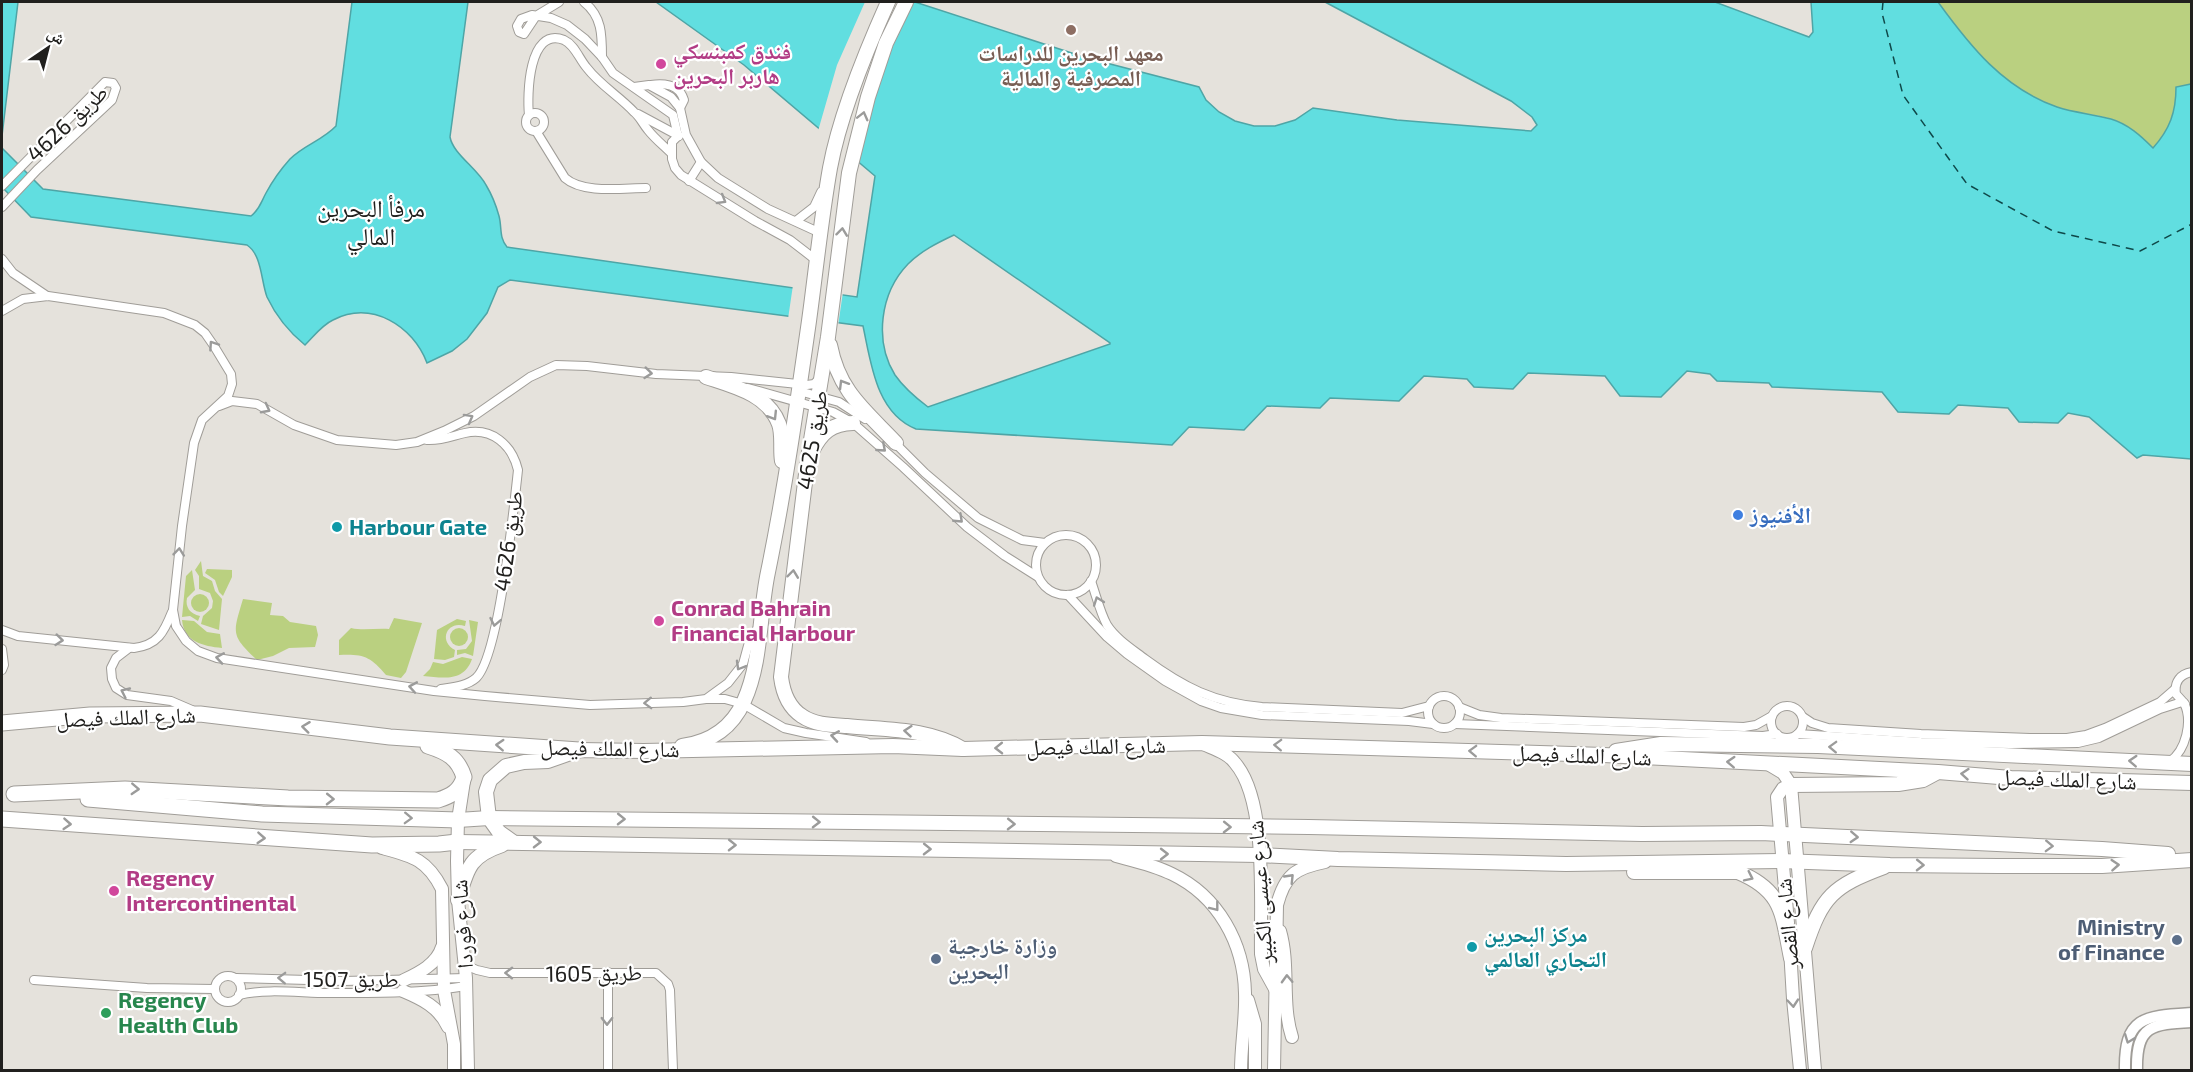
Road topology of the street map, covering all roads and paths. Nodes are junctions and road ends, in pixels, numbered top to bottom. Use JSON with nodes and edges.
{"nodes":[{"id":1,"x":558,"y":2,"type":"edge"},
{"id":2,"x":584,"y":2,"type":"edge"},
{"id":3,"x":888,"y":2,"type":"edge"},
{"id":4,"x":906,"y":2,"type":"edge"},
{"id":5,"x":602,"y":57,"type":"junction"},
{"id":6,"x":634,"y":87,"type":"junction"},
{"id":7,"x":635,"y":112,"type":"junction"},
{"id":8,"x":529,"y":116,"type":"junction"},
{"id":9,"x":536,"y":131,"type":"junction"},
{"id":10,"x":682,"y":135,"type":"junction"},
{"id":11,"x":835,"y":148,"type":"junction"},
{"id":12,"x":671,"y":153,"type":"junction"},
{"id":13,"x":701,"y":162,"type":"junction"},
{"id":14,"x":689,"y":181,"type":"junction"},
{"id":15,"x":2,"y":186,"type":"edge"},
{"id":16,"x":646,"y":188,"type":"dead end"},
{"id":17,"x":823,"y":189,"type":"junction"},
{"id":18,"x":4,"y":204,"type":"edge"},
{"id":19,"x":796,"y":221,"type":"junction"},
{"id":20,"x":816,"y":231,"type":"junction"},
{"id":21,"x":812,"y":257,"type":"junction"},
{"id":22,"x":2,"y":259,"type":"edge"},
{"id":23,"x":814,"y":281,"type":"junction"},
{"id":24,"x":48,"y":296,"type":"junction"},
{"id":25,"x":2,"y":311,"type":"edge"},
{"id":26,"x":828,"y":331,"type":"junction"},
{"id":27,"x":822,"y":375,"type":"junction"},
{"id":28,"x":706,"y":377,"type":"junction"},
{"id":29,"x":798,"y":392,"type":"junction"},
{"id":30,"x":817,"y":401,"type":"junction"},
{"id":31,"x":211,"y":410,"type":"junction"},
{"id":32,"x":852,"y":423,"type":"junction"},
{"id":33,"x":424,"y":440,"type":"junction"},
{"id":34,"x":896,"y":443,"type":"junction"},
{"id":35,"x":808,"y":458,"type":"junction"},
{"id":36,"x":784,"y":481,"type":"junction"},
{"id":37,"x":1045,"y":543,"type":"junction"},
{"id":38,"x":1038,"y":577,"type":"junction"},
{"id":39,"x":1091,"y":581,"type":"junction"},
{"id":40,"x":1068,"y":595,"type":"junction"},
{"id":41,"x":173,"y":610,"type":"junction"},
{"id":42,"x":760,"y":624,"type":"junction"},
{"id":43,"x":2,"y":630,"type":"edge"},
{"id":44,"x":129,"y":648,"type":"junction"},
{"id":45,"x":2,"y":649,"type":"edge"},
{"id":46,"x":2,"y":670,"type":"edge"},
{"id":47,"x":2192,"y":672,"type":"edge"},
{"id":48,"x":2175,"y":689,"type":"junction"},
{"id":49,"x":434,"y":691,"type":"junction"},
{"id":50,"x":706,"y":699,"type":"junction"},
{"id":51,"x":2186,"y":703,"type":"edge"},
{"id":52,"x":743,"y":704,"type":"junction"},
{"id":53,"x":1429,"y":706,"type":"junction"},
{"id":54,"x":1459,"y":707,"type":"junction"},
{"id":55,"x":200,"y":714,"type":"junction"},
{"id":56,"x":1772,"y":716,"type":"junction"},
{"id":57,"x":1803,"y":717,"type":"junction"},
{"id":58,"x":2,"y":723,"type":"edge"},
{"id":59,"x":1433,"y":724,"type":"junction"},
{"id":60,"x":1455,"y":724,"type":"junction"},
{"id":61,"x":1777,"y":734,"type":"junction"},
{"id":62,"x":1798,"y":734,"type":"junction"},
{"id":63,"x":390,"y":737,"type":"junction"},
{"id":64,"x":1202,"y":743,"type":"junction"},
{"id":65,"x":893,"y":746,"type":"junction"},
{"id":66,"x":963,"y":749,"type":"junction"},
{"id":67,"x":579,"y":750,"type":"junction"},
{"id":68,"x":644,"y":751,"type":"junction"},
{"id":69,"x":1604,"y":755,"type":"junction"},
{"id":70,"x":2167,"y":763,"type":"junction"},
{"id":71,"x":1768,"y":764,"type":"junction"},
{"id":72,"x":2192,"y":764,"type":"edge"},
{"id":73,"x":1938,"y":772,"type":"junction"},
{"id":74,"x":464,"y":777,"type":"junction"},
{"id":75,"x":2192,"y":783,"type":"edge"},
{"id":76,"x":1791,"y":785,"type":"junction"},
{"id":77,"x":8,"y":793,"type":"edge"},
{"id":78,"x":489,"y":818,"type":"junction"},
{"id":79,"x":2,"y":819,"type":"edge"},
{"id":80,"x":458,"y":820,"type":"junction"},
{"id":81,"x":1258,"y":826,"type":"junction"},
{"id":82,"x":1780,"y":834,"type":"junction"},
{"id":83,"x":1796,"y":834,"type":"junction"},
{"id":84,"x":457,"y":842,"type":"junction"},
{"id":85,"x":513,"y":842,"type":"junction"},
{"id":86,"x":372,"y":845,"type":"junction"},
{"id":87,"x":1109,"y":854,"type":"junction"},
{"id":88,"x":1259,"y":855,"type":"junction"},
{"id":89,"x":2192,"y":858,"type":"edge"},
{"id":90,"x":1338,"y":859,"type":"junction"},
{"id":91,"x":1781,"y":861,"type":"junction"},
{"id":92,"x":1798,"y":861,"type":"junction"},
{"id":93,"x":1566,"y":864,"type":"junction"},
{"id":94,"x":1890,"y":865,"type":"junction"},
{"id":95,"x":458,"y":900,"type":"junction"},
{"id":96,"x":1275,"y":918,"type":"junction"},
{"id":97,"x":443,"y":943,"type":"junction"},
{"id":98,"x":1805,"y":948,"type":"junction"},
{"id":99,"x":1791,"y":958,"type":"junction"},
{"id":100,"x":465,"y":965,"type":"junction"},
{"id":101,"x":608,"y":972,"type":"junction"},
{"id":102,"x":236,"y":978,"type":"junction"},
{"id":103,"x":34,"y":980,"type":"dead end"},
{"id":104,"x":466,"y":982,"type":"junction"},
{"id":105,"x":444,"y":985,"type":"junction"},
{"id":106,"x":403,"y":986,"type":"junction"},
{"id":107,"x":1275,"y":989,"type":"junction"},
{"id":108,"x":215,"y":991,"type":"junction"},
{"id":109,"x":1245,"y":993,"type":"junction"},
{"id":110,"x":239,"y":995,"type":"junction"},
{"id":111,"x":2192,"y":1013,"type":"edge"},
{"id":112,"x":2192,"y":1022,"type":"edge"},
{"id":113,"x":1292,"y":1037,"type":"dead end"},
{"id":114,"x":454,"y":1044,"type":"junction"},
{"id":115,"x":1274,"y":1064,"type":"edge"},
{"id":116,"x":1241,"y":1065,"type":"edge"},
{"id":117,"x":1255,"y":1065,"type":"edge"},
{"id":118,"x":454,"y":1071,"type":"edge"},
{"id":119,"x":468,"y":1071,"type":"edge"},
{"id":120,"x":608,"y":1071,"type":"edge"},
{"id":121,"x":673,"y":1071,"type":"edge"},
{"id":122,"x":1800,"y":1071,"type":"edge"},
{"id":123,"x":1815,"y":1071,"type":"edge"},
{"id":124,"x":2126,"y":1071,"type":"edge"},
{"id":125,"x":2137,"y":1071,"type":"edge"}],
"edges":[{"from":1,"to":5,"type":"street"},
{"from":2,"to":5,"type":"street"},
{"from":3,"to":11,"type":"main road","name":"طريق 4625"},
{"from":26,"to":4,"type":"main road","name":"طريق 4625","one_way":true},
{"from":5,"to":6,"type":"street"},
{"from":6,"to":10,"type":"street"},
{"from":6,"to":10,"type":"street"},
{"from":7,"to":8,"type":"street"},
{"from":7,"to":10,"type":"street"},
{"from":7,"to":12,"type":"street"},
{"from":8,"to":9,"type":"street"},
{"from":8,"to":9,"type":"street"},
{"from":9,"to":16,"type":"street"},
{"from":10,"to":12,"type":"street"},
{"from":10,"to":13,"type":"street"},
{"from":11,"to":17,"type":"street"},
{"from":11,"to":23,"type":"main road","name":"طريق 4625"},
{"from":12,"to":14,"type":"street"},
{"from":13,"to":14,"type":"street"},
{"from":13,"to":19,"type":"street"},
{"from":14,"to":21,"type":"street","one_way":true},
{"from":15,"to":18,"type":"street","name":"طريق 4626"},
{"from":17,"to":19,"type":"street"},
{"from":17,"to":20,"type":"street"},
{"from":19,"to":20,"type":"street"},
{"from":20,"to":21,"type":"street"},
{"from":21,"to":23,"type":"street"},
{"from":22,"to":24,"type":"street","name":"طريق 4626"},
{"from":23,"to":29,"type":"main road","name":"طريق 4625"},
{"from":24,"to":25,"type":"street","name":"طريق 4626"},
{"from":31,"to":24,"type":"street","name":"طريق 4626","one_way":true},
{"from":26,"to":27,"type":"main road","name":"طريق 4625"},
{"from":34,"to":26,"type":"main road","one_way":true},
{"from":27,"to":29,"type":"street","name":"طريق 4626"},
{"from":27,"to":30,"type":"main road","name":"طريق 4625"},
{"from":28,"to":29,"type":"street","name":"طريق 4626"},
{"from":28,"to":29,"type":"street","name":"طريق 4626"},
{"from":33,"to":28,"type":"street","name":"طريق 4626","one_way":true},
{"from":28,"to":36,"type":"main road","one_way":true},
{"from":29,"to":30,"type":"street","name":"طريق 4626"},
{"from":29,"to":36,"type":"main road","name":"طريق 4625"},
{"from":30,"to":32,"type":"street"},
{"from":30,"to":34,"type":"street"},
{"from":30,"to":35,"type":"main road","name":"طريق 4625"},
{"from":31,"to":33,"type":"street","name":"طريق 4626","one_way":true},
{"from":41,"to":31,"type":"street","name":"طريق 4626","one_way":true},
{"from":32,"to":35,"type":"main road"},
{"from":32,"to":38,"type":"street","one_way":true},
{"from":33,"to":49,"type":"street","name":"طريق 4626","one_way":true},
{"from":34,"to":37,"type":"street"},
{"from":66,"to":35,"type":"main road","name":"طريق 4625","one_way":true},
{"from":36,"to":42,"type":"main road","name":"طريق 4625"},
{"from":37,"to":38,"type":"street"},
{"from":37,"to":39,"type":"street"},
{"from":38,"to":40,"type":"street"},
{"from":39,"to":40,"type":"street"},
{"from":53,"to":39,"type":"street","one_way":true},
{"from":40,"to":59,"type":"street"},
{"from":41,"to":44,"type":"street","name":"طريق 4626"},
{"from":49,"to":41,"type":"street","name":"طريق 4626","one_way":true},
{"from":42,"to":50,"type":"street","one_way":true},
{"from":42,"to":52,"type":"main road","name":"طريق 4625"},
{"from":43,"to":44,"type":"street","name":"طريق 4626","one_way":true},
{"from":55,"to":44,"type":"street","one_way":true},
{"from":45,"to":46,"type":"street"},
{"from":47,"to":48,"type":"street"},
{"from":48,"to":51,"type":"street"},
{"from":48,"to":57,"type":"street"},
{"from":50,"to":49,"type":"street","name":"طريق 4626","one_way":true},
{"from":50,"to":52,"type":"street","name":"طريق 4626"},
{"from":51,"to":62,"type":"street"},
{"from":51,"to":70,"type":"street"},
{"from":65,"to":52,"type":"street","name":"طريق 4626","one_way":true},
{"from":52,"to":68,"type":"main road","name":"طريق 4625"},
{"from":53,"to":54,"type":"street"},
{"from":53,"to":59,"type":"street"},
{"from":54,"to":56,"type":"street"},
{"from":54,"to":60,"type":"street"},
{"from":55,"to":58,"type":"highway","name":"شارع الملك فيصل"},
{"from":63,"to":55,"type":"highway","name":"شارع الملك فيصل","one_way":true},
{"from":56,"to":57,"type":"street"},
{"from":56,"to":61,"type":"street"},
{"from":57,"to":62,"type":"street"},
{"from":59,"to":60,"type":"street"},
{"from":60,"to":61,"type":"street"},
{"from":61,"to":62,"type":"street"},
{"from":67,"to":63,"type":"highway","name":"شارع الملك فيصل","one_way":true},
{"from":63,"to":74,"type":"highway"},
{"from":64,"to":66,"type":"main road","name":"شارع الملك فيصل","one_way":true},
{"from":69,"to":64,"type":"main road","name":"شارع الملك فيصل","one_way":true},
{"from":64,"to":81,"type":"main road","name":"شارع عيسى الكبير"},
{"from":65,"to":66,"type":"main road","name":"شارع الملك فيصل"},
{"from":65,"to":68,"type":"main road","name":"شارع الملك فيصل"},
{"from":67,"to":68,"type":"main road","name":"شارع الملك فيصل"},
{"from":67,"to":78,"type":"main road"},
{"from":70,"to":69,"type":"main road","one_way":true},
{"from":71,"to":69,"type":"main road","name":"شارع الملك فيصل","one_way":true},
{"from":70,"to":72,"type":"main road"},
{"from":71,"to":73,"type":"main road","name":"شارع الملك فيصل"},
{"from":71,"to":76,"type":"main road"},
{"from":75,"to":73,"type":"main road","name":"شارع الملك فيصل","one_way":true},
{"from":73,"to":76,"type":"main road"},
{"from":77,"to":74,"type":"highway","one_way":true},
{"from":74,"to":80,"type":"main road","name":"شارع فوردا"},
{"from":76,"to":82,"type":"main road","name":"شارع القصر"},
{"from":76,"to":83,"type":"main road","name":"شارع القصر"},
{"from":77,"to":80,"type":"highway","one_way":true},
{"from":78,"to":80,"type":"main road"},
{"from":78,"to":81,"type":"main road","one_way":true},
{"from":78,"to":85,"type":"main road"},
{"from":79,"to":86,"type":"highway","one_way":true},
{"from":80,"to":84,"type":"main road","name":"شارع فوردا"},
{"from":81,"to":82,"type":"main road"},
{"from":81,"to":88,"type":"main road","name":"شارع عيسى الكبير"},
{"from":82,"to":83,"type":"main road"},
{"from":82,"to":91,"type":"main road","name":"شارع القصر"},
{"from":83,"to":89,"type":"main road","one_way":true},
{"from":83,"to":92,"type":"main road","name":"شارع القصر"},
{"from":84,"to":85,"type":"main road"},
{"from":84,"to":86,"type":"highway"},
{"from":84,"to":95,"type":"main road","name":"شارع فوردا"},
{"from":85,"to":87,"type":"main road","one_way":true},
{"from":85,"to":95,"type":"main road"},
{"from":86,"to":97,"type":"main road","name":"شارع فوردا"},
{"from":87,"to":88,"type":"main road","one_way":true},
{"from":87,"to":109,"type":"main road","name":"شارع عيسى الكبير","one_way":true},
{"from":88,"to":90,"type":"main road"},
{"from":88,"to":107,"type":"main road","name":"شارع عيسى الكبير"},
{"from":94,"to":89,"type":"main road","one_way":true},
{"from":90,"to":93,"type":"main road"},
{"from":96,"to":90,"type":"main road","name":"شارع عيسى الكبير","one_way":true},
{"from":91,"to":92,"type":"main road"},
{"from":91,"to":93,"type":"main road"},
{"from":91,"to":99,"type":"main road","name":"شارع القصر"},
{"from":92,"to":94,"type":"main road"},
{"from":92,"to":98,"type":"main road","name":"شارع القصر"},
{"from":93,"to":99,"type":"main road","one_way":true},
{"from":94,"to":98,"type":"main road"},
{"from":95,"to":100,"type":"main road","name":"شارع فوردا"},
{"from":96,"to":107,"type":"main road","name":"شارع عيسى الكبير"},
{"from":113,"to":96,"type":"main road","one_way":true},
{"from":97,"to":105,"type":"main road","name":"شارع فوردا"},
{"from":97,"to":106,"type":"main road"},
{"from":98,"to":123,"type":"main road","name":"شارع القصر"},
{"from":99,"to":122,"type":"main road","name":"شارع القصر","one_way":true},
{"from":101,"to":100,"type":"street","name":"طريق 1605","one_way":true},
{"from":100,"to":104,"type":"main road","name":"شارع فوردا"},
{"from":101,"to":120,"type":"street","one_way":true},
{"from":101,"to":121,"type":"street","name":"طريق 1605"},
{"from":106,"to":102,"type":"street","name":"طريق 1507","one_way":true},
{"from":102,"to":108,"type":"street"},
{"from":102,"to":110,"type":"street"},
{"from":103,"to":108,"type":"street"},
{"from":104,"to":105,"type":"street","name":"طريق 1507"},
{"from":104,"to":119,"type":"main road","name":"شارع فوردا"},
{"from":105,"to":106,"type":"street","name":"طريق 1507"},
{"from":105,"to":114,"type":"main road","name":"شارع فوردا"},
{"from":106,"to":110,"type":"street","name":"طريق 1507"},
{"from":106,"to":114,"type":"main road"},
{"from":107,"to":115,"type":"main road","name":"شارع عيسى الكبير"},
{"from":108,"to":110,"type":"street"},
{"from":109,"to":116,"type":"main road","name":"شارع عيسى الكبير"},
{"from":109,"to":117,"type":"main road"},
{"from":111,"to":124,"type":"street","one_way":true},
{"from":112,"to":125,"type":"street"},
{"from":114,"to":118,"type":"main road","name":"شارع فوردا"},
{"from":115,"to":117,"type":"main road"},
{"from":116,"to":117,"type":"main road"}]}
